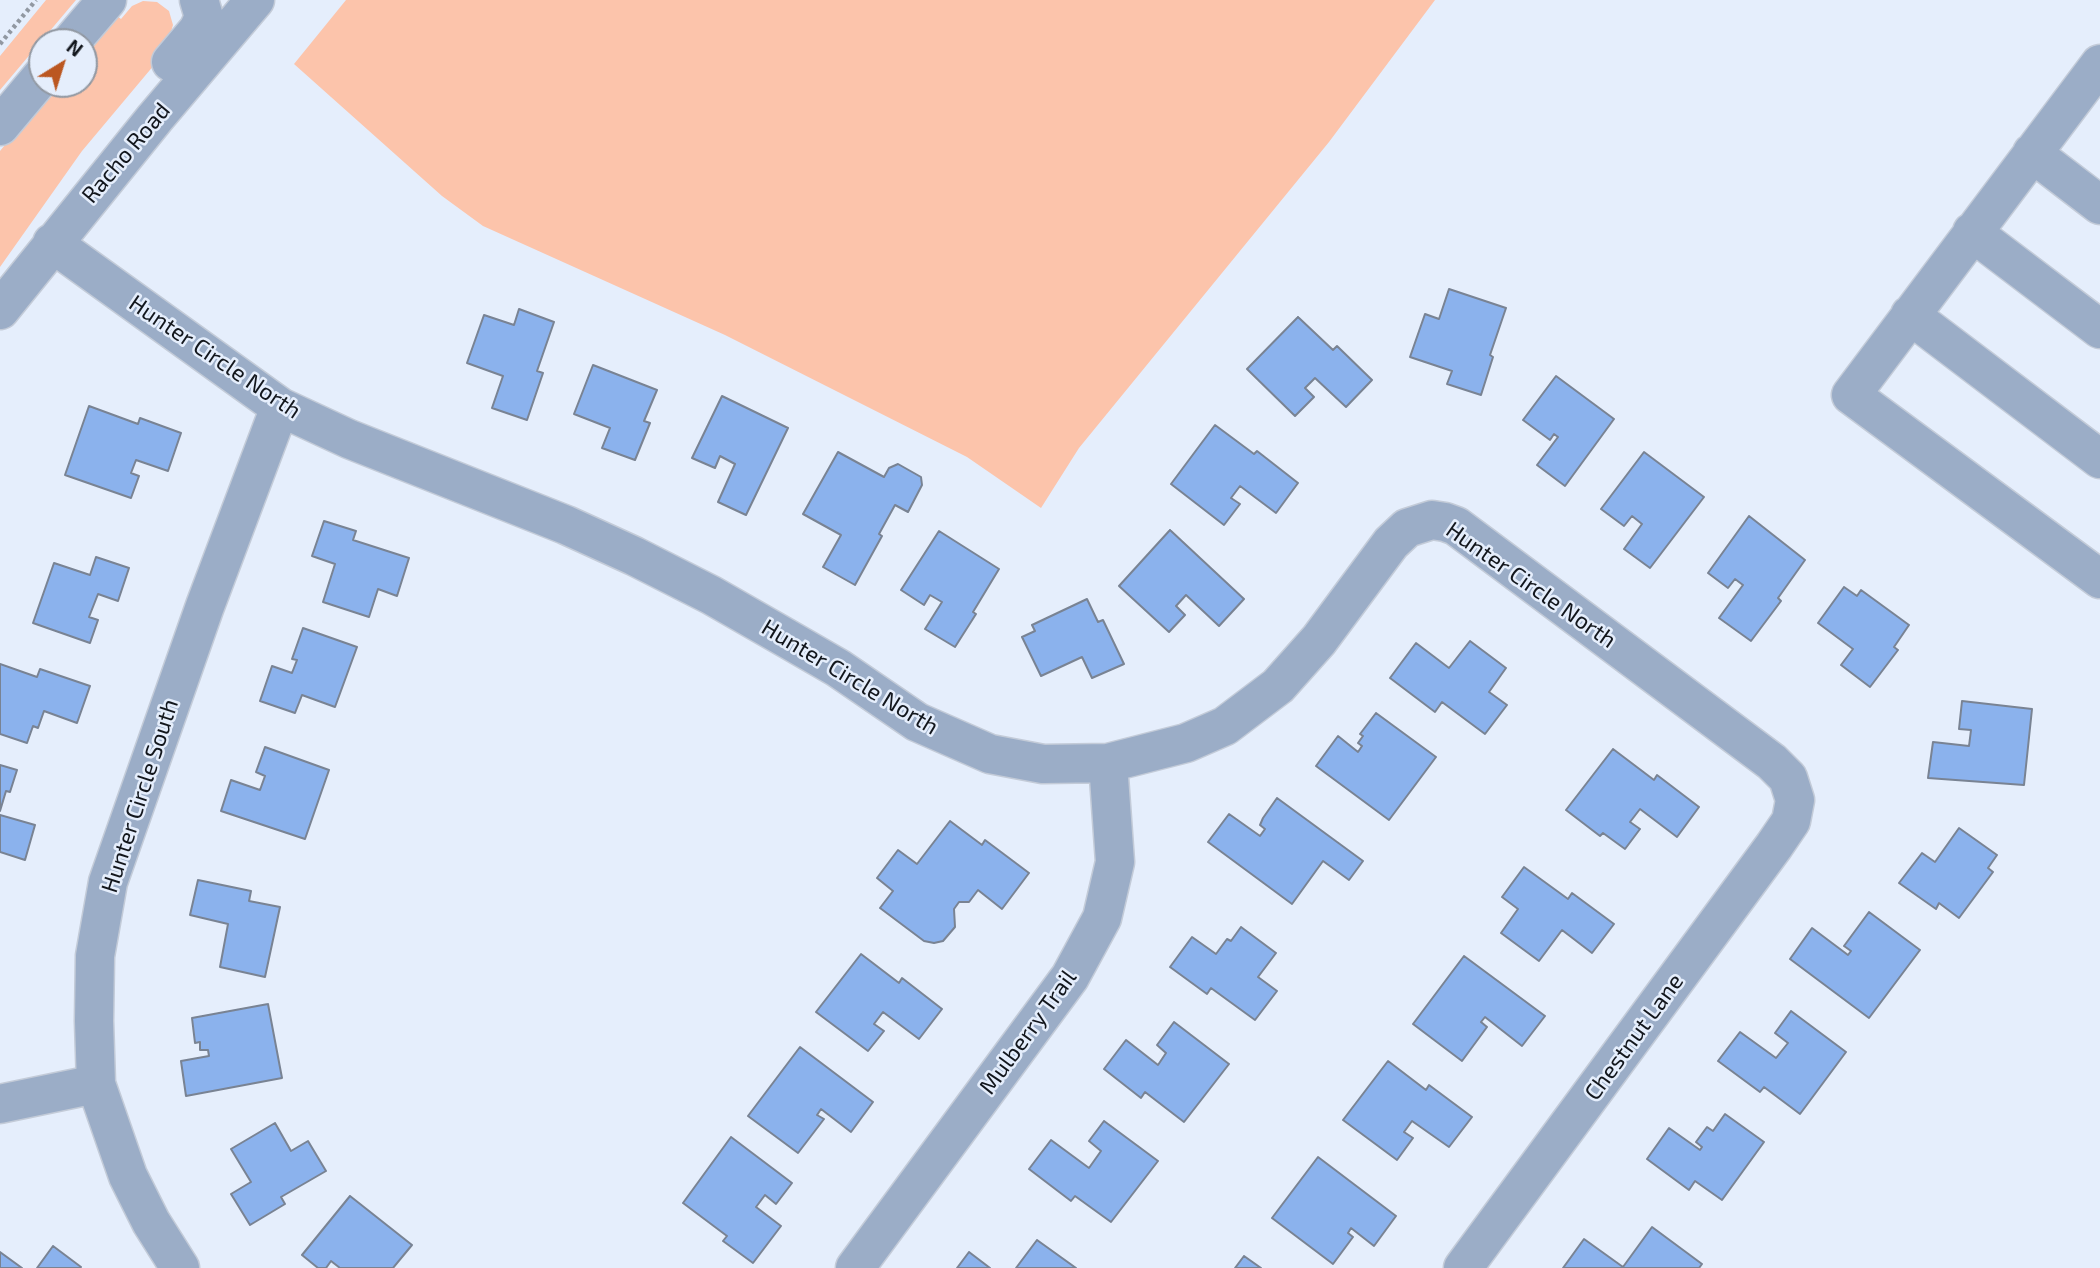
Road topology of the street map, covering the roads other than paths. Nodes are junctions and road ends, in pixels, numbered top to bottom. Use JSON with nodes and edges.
{"nodes":[{"id":1,"x":107,"y":0,"type":"edge"},
{"id":2,"x":200,"y":0,"type":"edge"},
{"id":3,"x":255,"y":0,"type":"edge"},
{"id":4,"x":83,"y":28,"type":"edge"},
{"id":5,"x":2097,"y":74,"type":"edge"},
{"id":6,"x":28,"y":93,"type":"edge"},
{"id":7,"x":0,"y":126,"type":"edge"},
{"id":8,"x":2032,"y":153,"type":"junction"},
{"id":9,"x":2100,"y":205,"type":"edge"},
{"id":10,"x":1972,"y":232,"type":"junction"},
{"id":11,"x":52,"y":243,"type":"junction"},
{"id":12,"x":0,"y":308,"type":"edge"},
{"id":13,"x":1910,"y":315,"type":"junction"},
{"id":14,"x":2100,"y":329,"type":"edge"},
{"id":15,"x":280,"y":407,"type":"junction"},
{"id":16,"x":2100,"y":459,"type":"edge"},
{"id":17,"x":2100,"y":579,"type":"edge"},
{"id":18,"x":1108,"y":763,"type":"junction"},
{"id":19,"x":1795,"y":800,"type":"joint"},
{"id":20,"x":96,"y":1084,"type":"junction"},
{"id":21,"x":0,"y":1104,"type":"edge"},
{"id":22,"x":180,"y":1268,"type":"edge"},
{"id":23,"x":855,"y":1268,"type":"edge"},
{"id":24,"x":1463,"y":1268,"type":"edge"}],
"edges":[{"from":1,"to":4,"type":"street"},
{"from":2,"to":12,"type":"street"},
{"from":3,"to":11,"type":"street","name":"Racho Road"},
{"from":5,"to":8,"type":"street"},
{"from":6,"to":7,"type":"street"},
{"from":8,"to":9,"type":"street"},
{"from":8,"to":10,"type":"street"},
{"from":10,"to":13,"type":"street"},
{"from":10,"to":14,"type":"street"},
{"from":11,"to":12,"type":"street","name":"Racho Road"},
{"from":11,"to":15,"type":"street","name":"Hunter Circle North"},
{"from":13,"to":16,"type":"street"},
{"from":13,"to":17,"type":"street"},
{"from":15,"to":18,"type":"street","name":"Hunter Circle North"},
{"from":15,"to":20,"type":"street","name":"Hunter Circle South"},
{"from":18,"to":19,"type":"street","name":"Hunter Circle North"},
{"from":18,"to":23,"type":"street","name":"Mulberry Trail"},
{"from":19,"to":24,"type":"street","name":"Chestnut Lane"},
{"from":20,"to":21,"type":"street"},
{"from":20,"to":22,"type":"street","name":"Hunter Circle South"}]}
